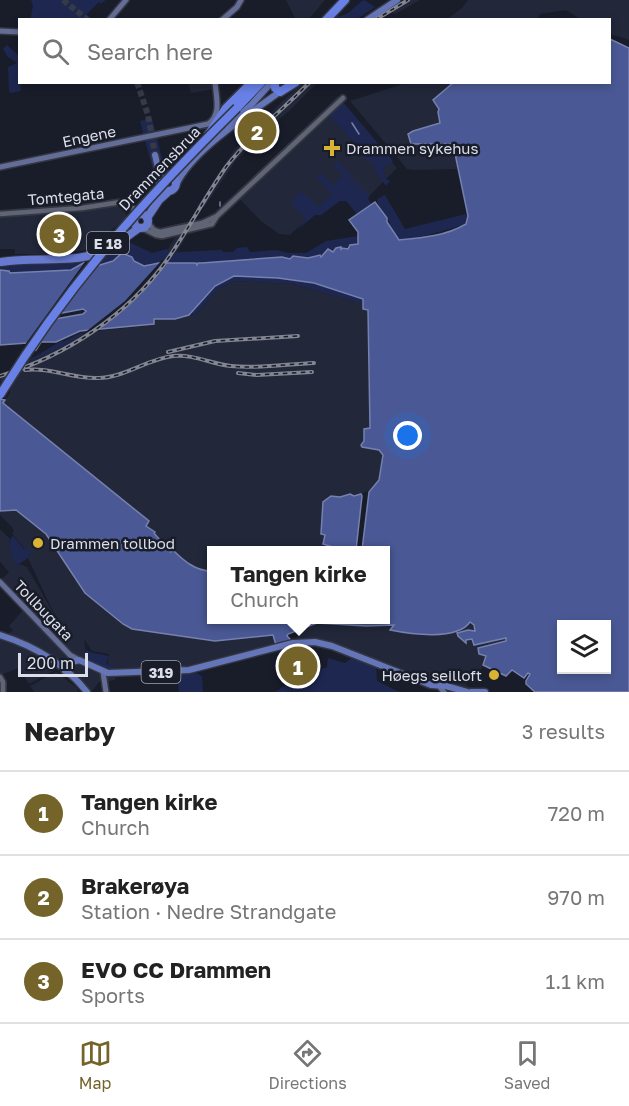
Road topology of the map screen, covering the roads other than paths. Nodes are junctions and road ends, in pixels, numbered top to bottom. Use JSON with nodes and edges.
{"nodes":[{"id":1,"x":126,"y":0,"type":"edge"},
{"id":2,"x":241,"y":0,"type":"edge"},
{"id":3,"x":338,"y":0,"type":"edge"},
{"id":4,"x":347,"y":0,"type":"edge"},
{"id":5,"x":395,"y":0,"type":"edge"},
{"id":6,"x":111,"y":18,"type":"edge"},
{"id":7,"x":224,"y":18,"type":"edge"},
{"id":8,"x":321,"y":18,"type":"edge"},
{"id":9,"x":328,"y":18,"type":"edge"},
{"id":10,"x":334,"y":18,"type":"edge"},
{"id":11,"x":369,"y":18,"type":"edge"},
{"id":12,"x":0,"y":31,"type":"edge"},
{"id":13,"x":18,"y":32,"type":"edge"},
{"id":14,"x":215,"y":84,"type":"edge"},
{"id":15,"x":250,"y":84,"type":"edge"},
{"id":16,"x":255,"y":84,"type":"edge"},
{"id":17,"x":274,"y":84,"type":"edge"},
{"id":18,"x":288,"y":84,"type":"edge"},
{"id":19,"x":293,"y":84,"type":"edge"},
{"id":20,"x":264,"y":87,"type":"edge"},
{"id":21,"x":280,"y":92,"type":"junction"},
{"id":22,"x":343,"y":98,"type":"dead end"},
{"id":23,"x":236,"y":106,"type":"junction"},
{"id":24,"x":245,"y":117,"type":"junction"},
{"id":25,"x":233,"y":122,"type":"junction"},
{"id":26,"x":190,"y":159,"type":"junction"},
{"id":27,"x":0,"y":167,"type":"edge"},
{"id":28,"x":166,"y":182,"type":"junction"},
{"id":29,"x":176,"y":185,"type":"joint"},
{"id":30,"x":0,"y":214,"type":"edge"},
{"id":31,"x":141,"y":221,"type":"junction"},
{"id":32,"x":0,"y":259,"type":"edge"},
{"id":33,"x":0,"y":388,"type":"edge"},
{"id":34,"x":0,"y":395,"type":"edge"},
{"id":35,"x":0,"y":582,"type":"edge"},
{"id":36,"x":0,"y":636,"type":"edge"},
{"id":37,"x":75,"y":660,"type":"junction"},
{"id":38,"x":66,"y":670,"type":"junction"},
{"id":39,"x":104,"y":672,"type":"junction"},
{"id":40,"x":1,"y":677,"type":"edge"},
{"id":41,"x":442,"y":689,"type":"edge"},
{"id":42,"x":3,"y":692,"type":"edge"},
{"id":43,"x":86,"y":692,"type":"edge"},
{"id":44,"x":105,"y":692,"type":"edge"},
{"id":45,"x":469,"y":692,"type":"edge"},
{"id":46,"x":485,"y":692,"type":"edge"}],
"edges":[{"from":1,"to":6,"type":"main road"},
{"from":2,"to":7,"type":"main road"},
{"from":3,"to":8,"type":"highway"},
{"from":4,"to":9,"type":"highway"},
{"from":4,"to":10,"type":"highway"},
{"from":5,"to":11,"type":"main road"},
{"from":12,"to":13,"type":"main road"},
{"from":14,"to":27,"type":"main road","name":"Engene"},
{"from":15,"to":26,"type":"highway"},
{"from":16,"to":23,"type":"highway","number":"E 18"},
{"from":17,"to":21,"type":"highway"},
{"from":18,"to":21,"type":"main road"},
{"from":19,"to":21,"type":"highway"},
{"from":20,"to":23,"type":"highway","number":"E 18"},
{"from":20,"to":24,"type":"main road"},
{"from":20,"to":25,"type":"main road"},
{"from":21,"to":24,"type":"main road"},
{"from":22,"to":31,"type":"street"},
{"from":23,"to":33,"type":"highway","name":"Drammensbrua","number":"E 18","bridge":true},
{"from":23,"to":34,"type":"highway","name":"Drammensbrua","number":"E 18","bridge":true},
{"from":24,"to":25,"type":"main road"},
{"from":24,"to":29,"type":"main road"},
{"from":25,"to":26,"type":"main road"},
{"from":26,"to":28,"type":"main road"},
{"from":28,"to":29,"type":"highway"},
{"from":28,"to":31,"type":"highway"},
{"from":30,"to":31,"type":"street","name":"Tomtegata"},
{"from":31,"to":32,"type":"highway"},
{"from":35,"to":37,"type":"main road","name":"Tollbugata"},
{"from":36,"to":38,"type":"main road"},
{"from":37,"to":38,"type":"main road"},
{"from":37,"to":39,"type":"main road","number":"319"},
{"from":38,"to":43,"type":"main road"},
{"from":39,"to":41,"type":"main road","number":"319"},
{"from":39,"to":44,"type":"main road"},
{"from":40,"to":42,"type":"street"},
{"from":41,"to":45,"type":"main road","number":"319"},
{"from":45,"to":46,"type":"main road","number":"319"}]}
